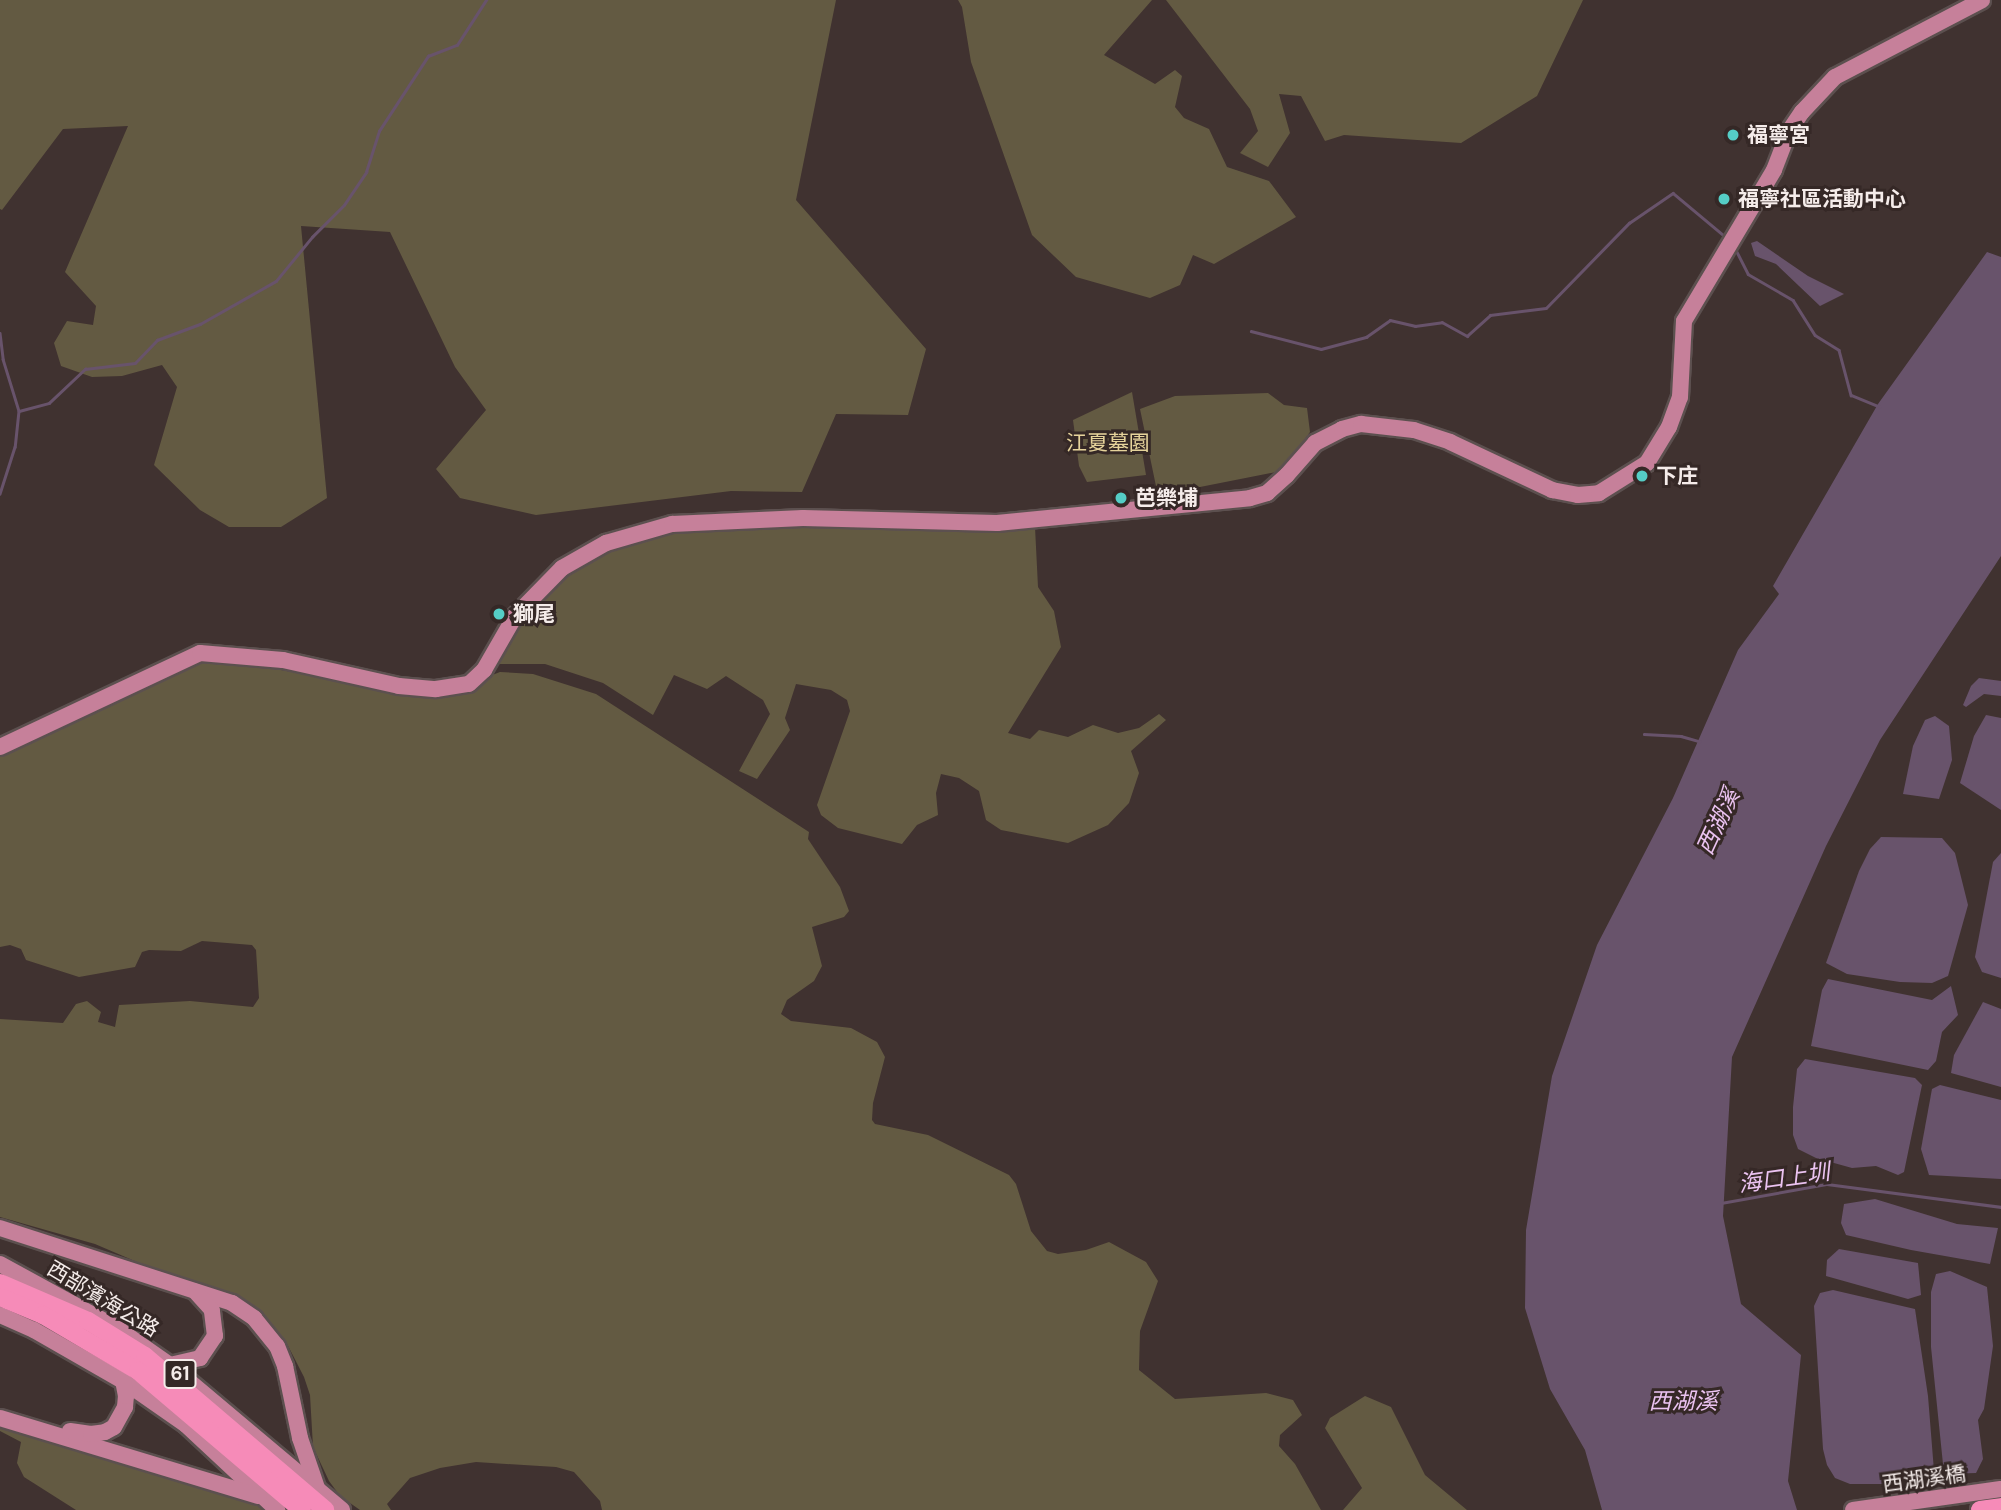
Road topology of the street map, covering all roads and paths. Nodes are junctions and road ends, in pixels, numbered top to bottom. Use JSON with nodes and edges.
{"nodes":[{"id":1,"x":1982,"y":0,"type":"edge"},
{"id":2,"x":0,"y":747,"type":"edge"},
{"id":3,"x":0,"y":1228,"type":"edge"},
{"id":4,"x":0,"y":1264,"type":"edge"},
{"id":5,"x":0,"y":1283,"type":"edge"},
{"id":6,"x":194,"y":1289,"type":"junction"},
{"id":7,"x":0,"y":1297,"type":"edge"},
{"id":8,"x":0,"y":1315,"type":"edge"},
{"id":9,"x":170,"y":1365,"type":"junction"},
{"id":10,"x":122,"y":1381,"type":"junction"},
{"id":11,"x":0,"y":1410,"type":"edge"},
{"id":12,"x":0,"y":1418,"type":"edge"},
{"id":13,"x":317,"y":1488,"type":"junction"},
{"id":14,"x":2001,"y":1489,"type":"edge"},
{"id":15,"x":264,"y":1497,"type":"junction"},
{"id":16,"x":2001,"y":1507,"type":"edge"},
{"id":17,"x":277,"y":1510,"type":"edge"},
{"id":18,"x":302,"y":1510,"type":"edge"},
{"id":19,"x":325,"y":1510,"type":"edge"},
{"id":20,"x":342,"y":1510,"type":"edge"},
{"id":21,"x":1853,"y":1510,"type":"edge"},
{"id":22,"x":1980,"y":1510,"type":"edge"}],
"edges":[{"from":1,"to":2,"type":"main road"},
{"from":3,"to":6,"type":"main road"},
{"from":4,"to":9,"type":"main road","name":"西部濱海公路","number":"61"},
{"from":5,"to":19,"type":"highway","number":"61"},
{"from":6,"to":9,"type":"main road"},
{"from":6,"to":13,"type":"main road"},
{"from":7,"to":18,"type":"highway","number":"61"},
{"from":8,"to":10,"type":"main road","number":"61"},
{"from":9,"to":13,"type":"main road","name":"西部濱海公路","number":"61"},
{"from":10,"to":11,"type":"main road"},
{"from":10,"to":15,"type":"main road","number":"61"},
{"from":12,"to":15,"type":"main road"},
{"from":13,"to":20,"type":"main road","name":"西部濱海公路","number":"61"},
{"from":14,"to":21,"type":"main road","name":"西湖溪橋"},
{"from":15,"to":17,"type":"main road","number":"61"},
{"from":16,"to":22,"type":"highway"}]}
